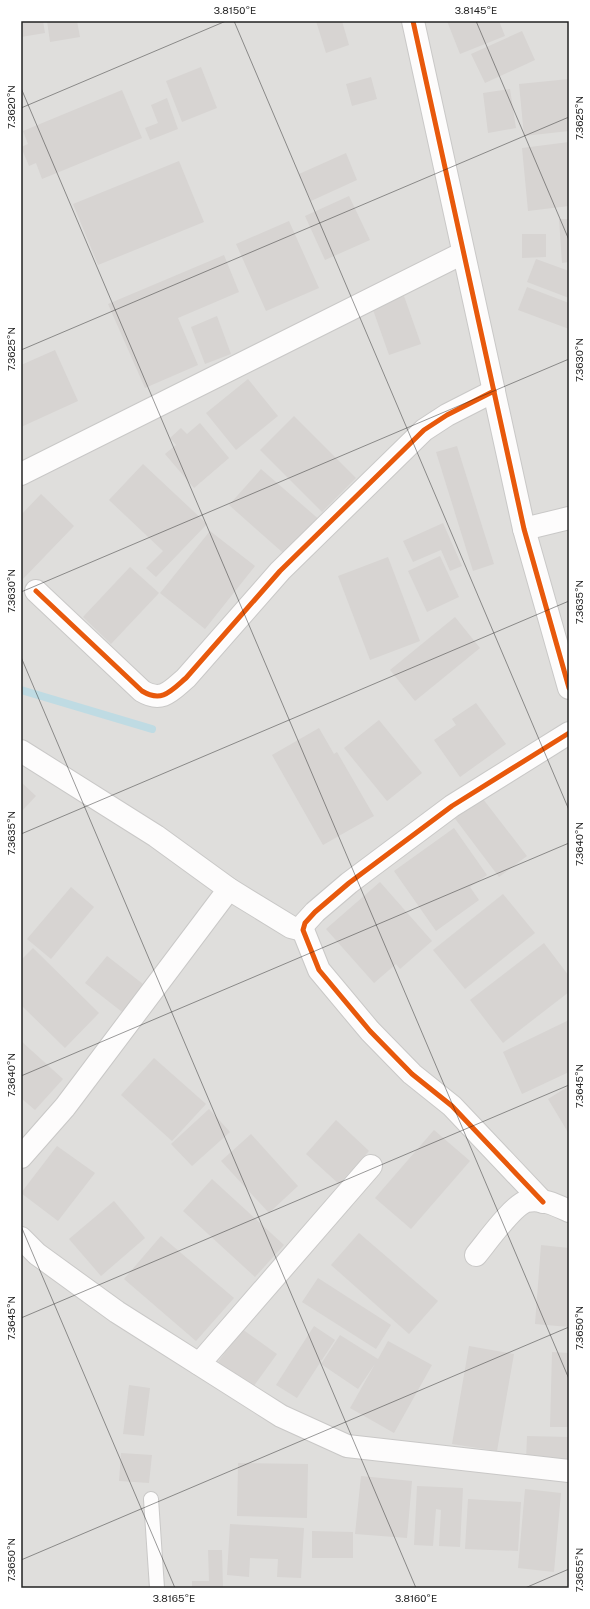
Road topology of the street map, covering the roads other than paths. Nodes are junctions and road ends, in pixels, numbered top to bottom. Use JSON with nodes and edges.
{"nodes":[{"id":1,"x":413,"y":21,"type":"edge"},
{"id":2,"x":463,"y":253,"type":"junction"},
{"id":3,"x":494,"y":391,"type":"junction"},
{"id":4,"x":21,"y":474,"type":"edge"},
{"id":5,"x":569,"y":518,"type":"edge"},
{"id":6,"x":524,"y":529,"type":"junction"},
{"id":7,"x":36,"y":591,"type":"dead end"},
{"id":8,"x":569,"y":688,"type":"edge"},
{"id":9,"x":569,"y":733,"type":"edge"},
{"id":10,"x":21,"y":751,"type":"edge"},
{"id":11,"x":229,"y":889,"type":"junction"},
{"id":12,"x":303,"y":930,"type":"junction"},
{"id":13,"x":21,"y":1157,"type":"edge"},
{"id":14,"x":370,"y":1166,"type":"dead end"},
{"id":15,"x":543,"y":1202,"type":"junction"},
{"id":16,"x":569,"y":1211,"type":"edge"},
{"id":17,"x":21,"y":1238,"type":"edge"},
{"id":18,"x":476,"y":1256,"type":"dead end"},
{"id":19,"x":199,"y":1364,"type":"junction"},
{"id":20,"x":569,"y":1471,"type":"edge"},
{"id":21,"x":151,"y":1499,"type":"dead end"},
{"id":22,"x":157,"y":1588,"type":"edge"}],
"edges":[{"from":1,"to":2,"type":"street"},
{"from":2,"to":3,"type":"street"},
{"from":2,"to":4,"type":"street"},
{"from":3,"to":6,"type":"street"},
{"from":3,"to":7,"type":"street"},
{"from":5,"to":6,"type":"street"},
{"from":6,"to":8,"type":"street"},
{"from":9,"to":12,"type":"street"},
{"from":10,"to":11,"type":"street"},
{"from":11,"to":12,"type":"street"},
{"from":11,"to":13,"type":"street"},
{"from":12,"to":15,"type":"street"},
{"from":14,"to":19,"type":"street"},
{"from":15,"to":16,"type":"street"},
{"from":15,"to":18,"type":"street"},
{"from":17,"to":19,"type":"street"},
{"from":19,"to":20,"type":"street"},
{"from":21,"to":22,"type":"lane"}]}
